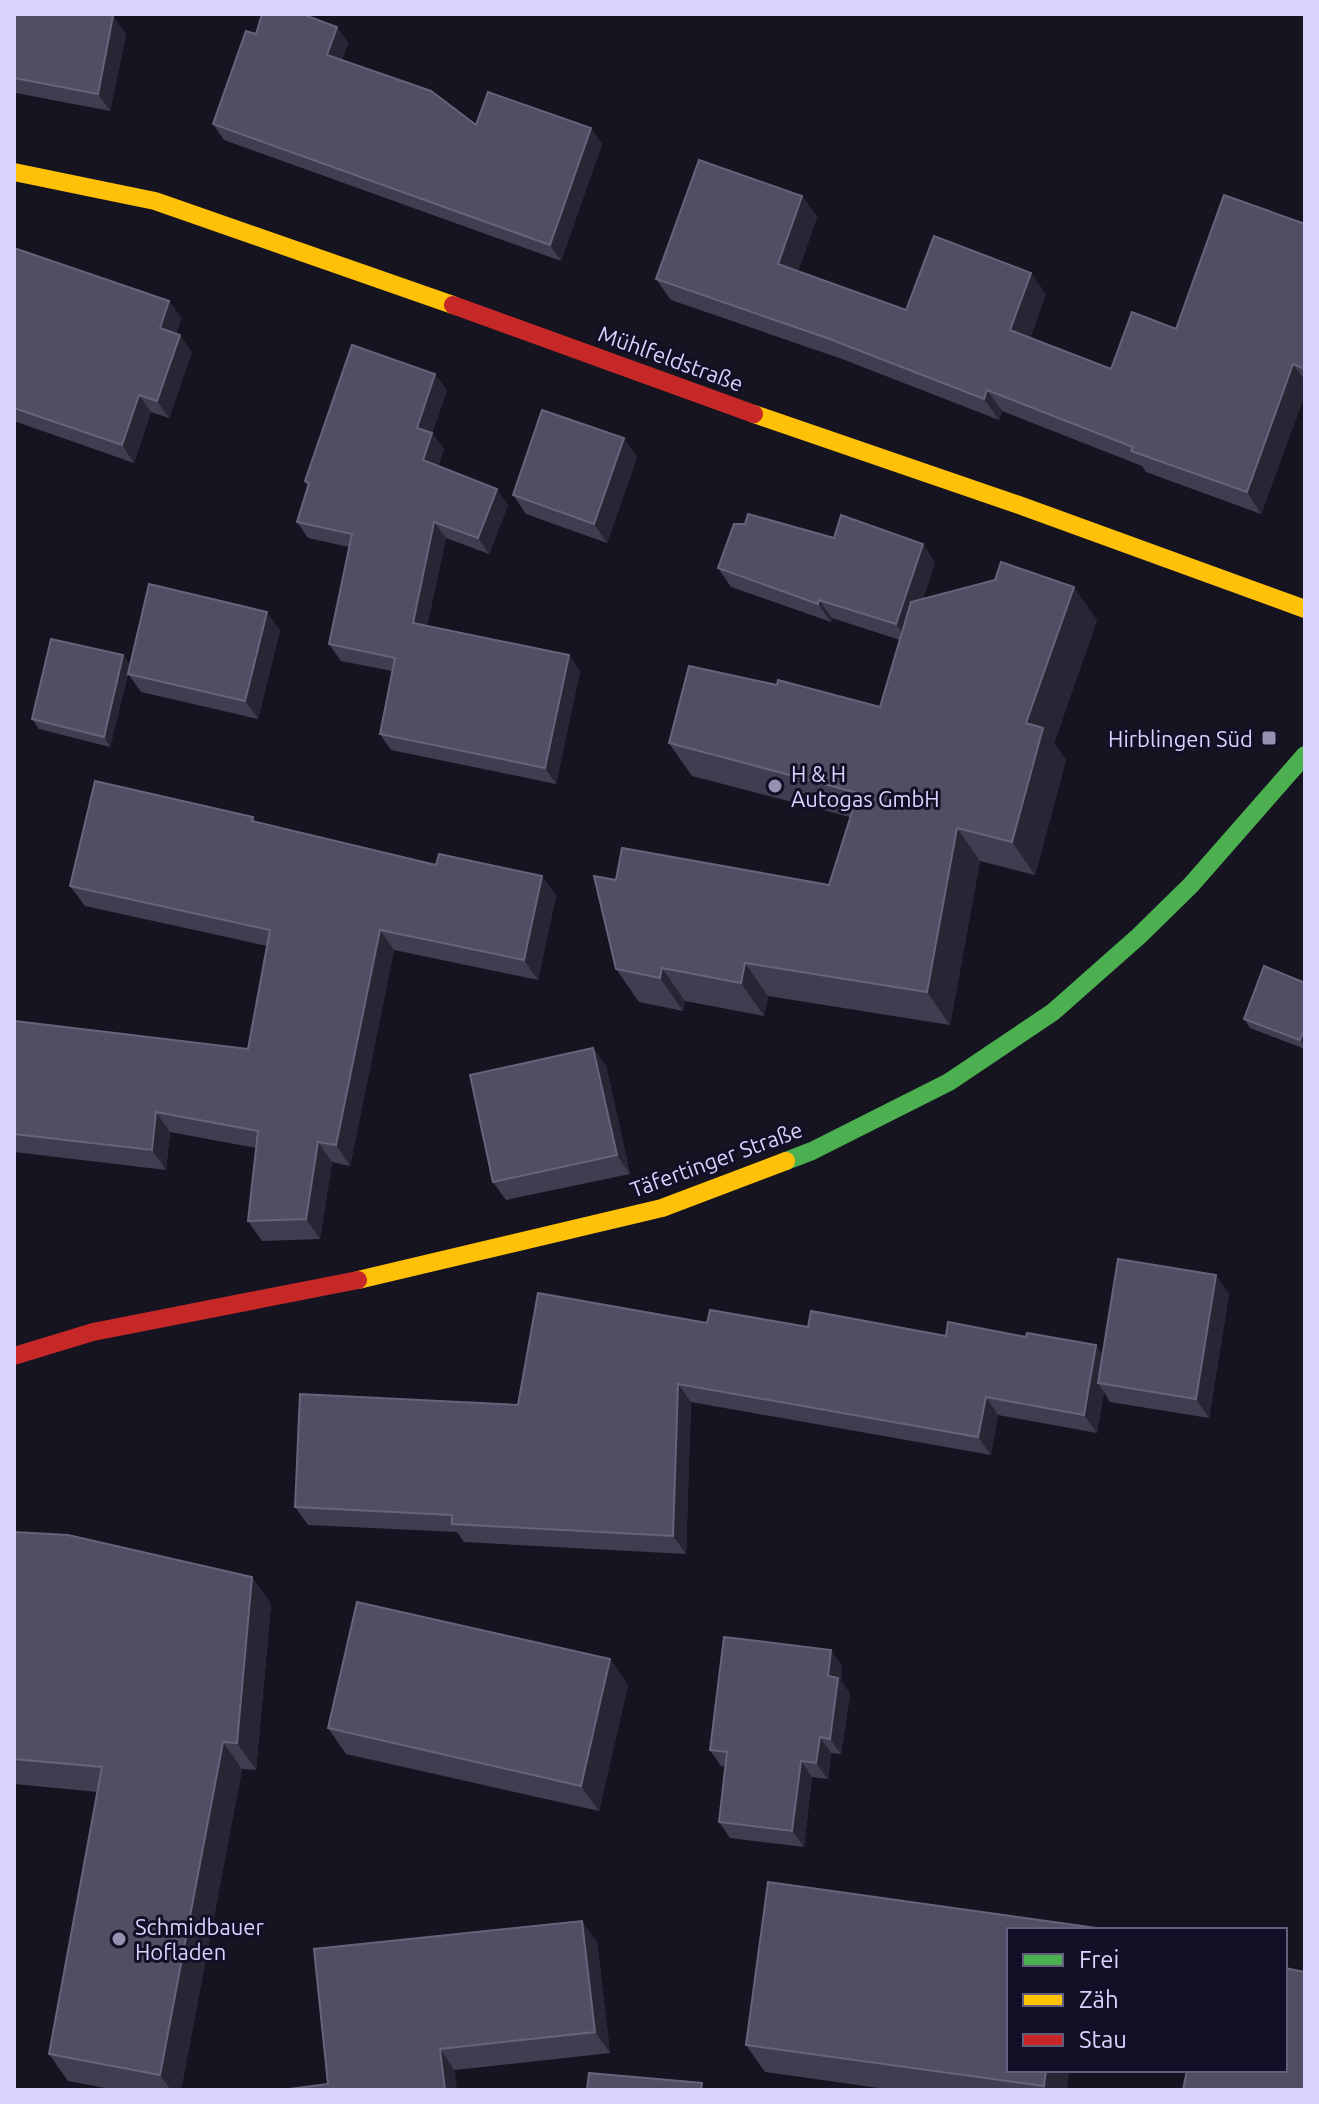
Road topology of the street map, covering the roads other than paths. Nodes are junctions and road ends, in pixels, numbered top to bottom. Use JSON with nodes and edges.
{"nodes":[{"id":1,"x":14,"y":172,"type":"edge"},
{"id":2,"x":1305,"y":609,"type":"edge"},
{"id":3,"x":1305,"y":755,"type":"edge"},
{"id":4,"x":14,"y":1356,"type":"edge"}],
"edges":[{"from":1,"to":2,"type":"street","name":"Mühlfeldstraße"},
{"from":3,"to":4,"type":"street","name":"Täfertinger Straße"}]}
